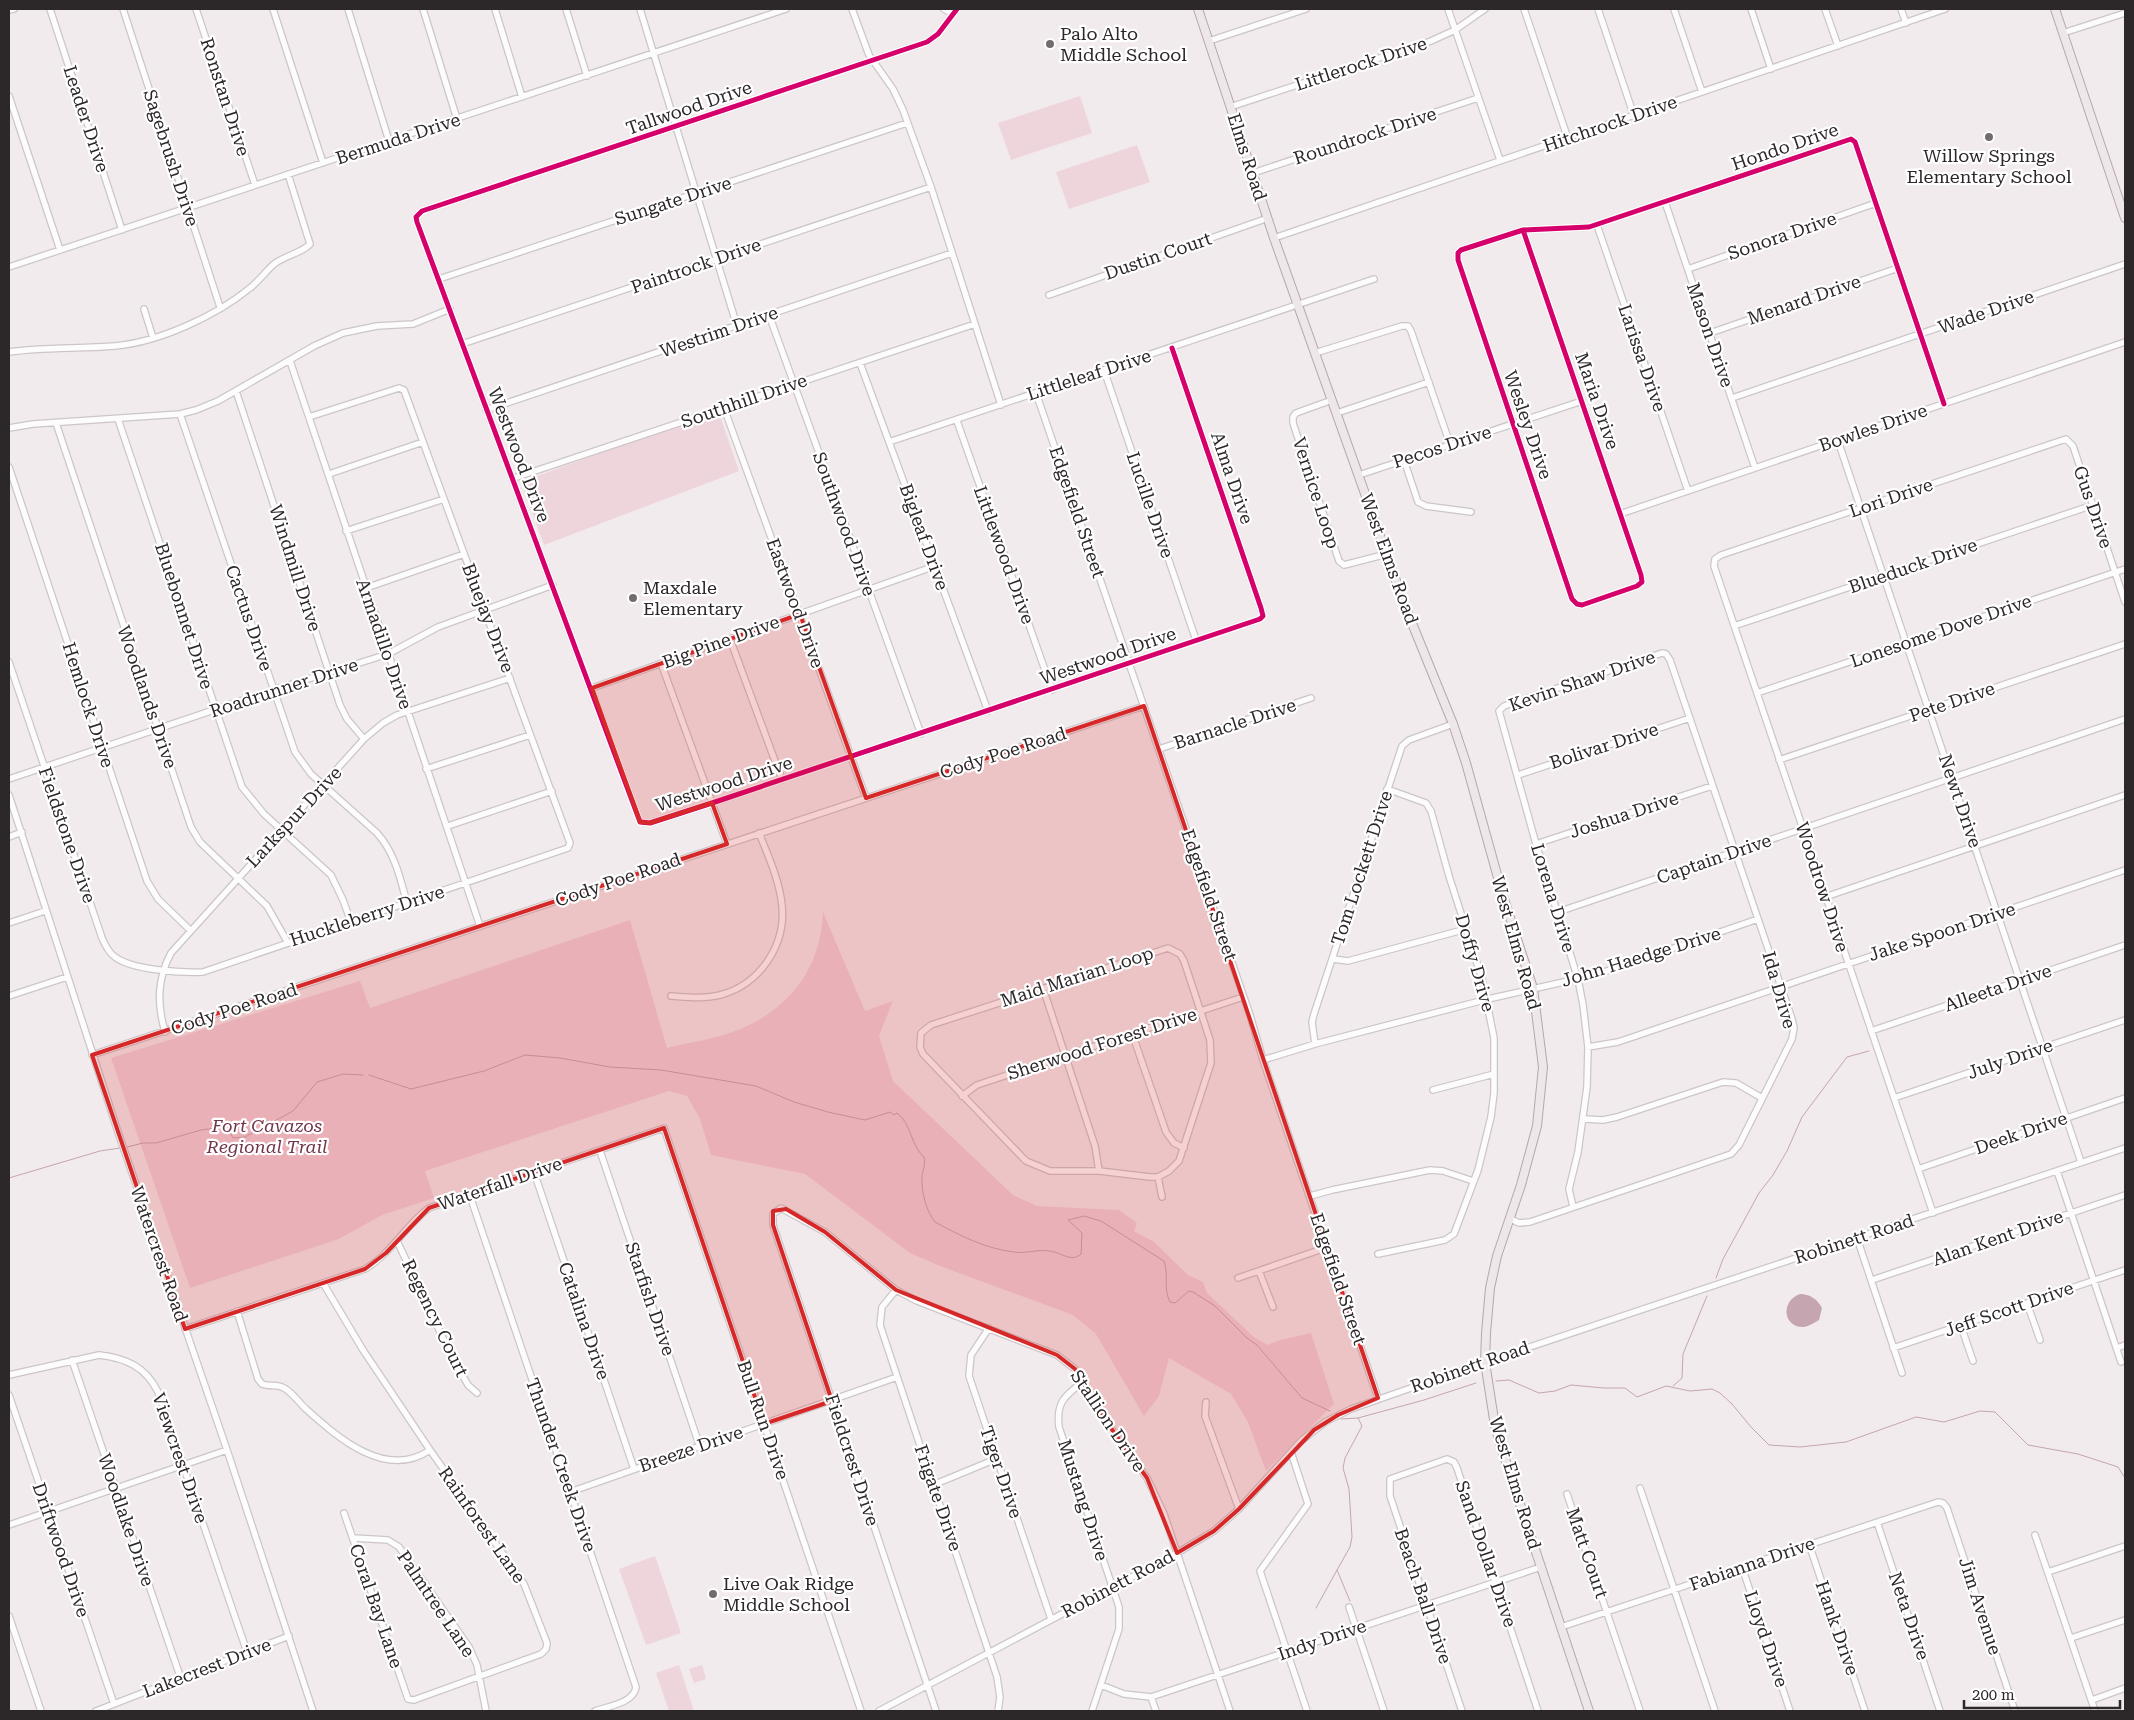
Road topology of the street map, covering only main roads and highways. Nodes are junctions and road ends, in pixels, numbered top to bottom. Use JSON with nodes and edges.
{"nodes":[{"id":1,"x":1198,"y":9,"type":"edge"},
{"id":2,"x":2055,"y":9,"type":"edge"},
{"id":3,"x":2125,"y":216,"type":"edge"},
{"id":4,"x":1298,"y":305,"type":"joint"},
{"id":5,"x":1589,"y":1711,"type":"edge"}],
"edges":[{"from":1,"to":4,"type":"main road","name":"Elms Road"},
{"from":2,"to":3,"type":"main road"},
{"from":4,"to":5,"type":"main road","name":"West Elms Road"}]}
